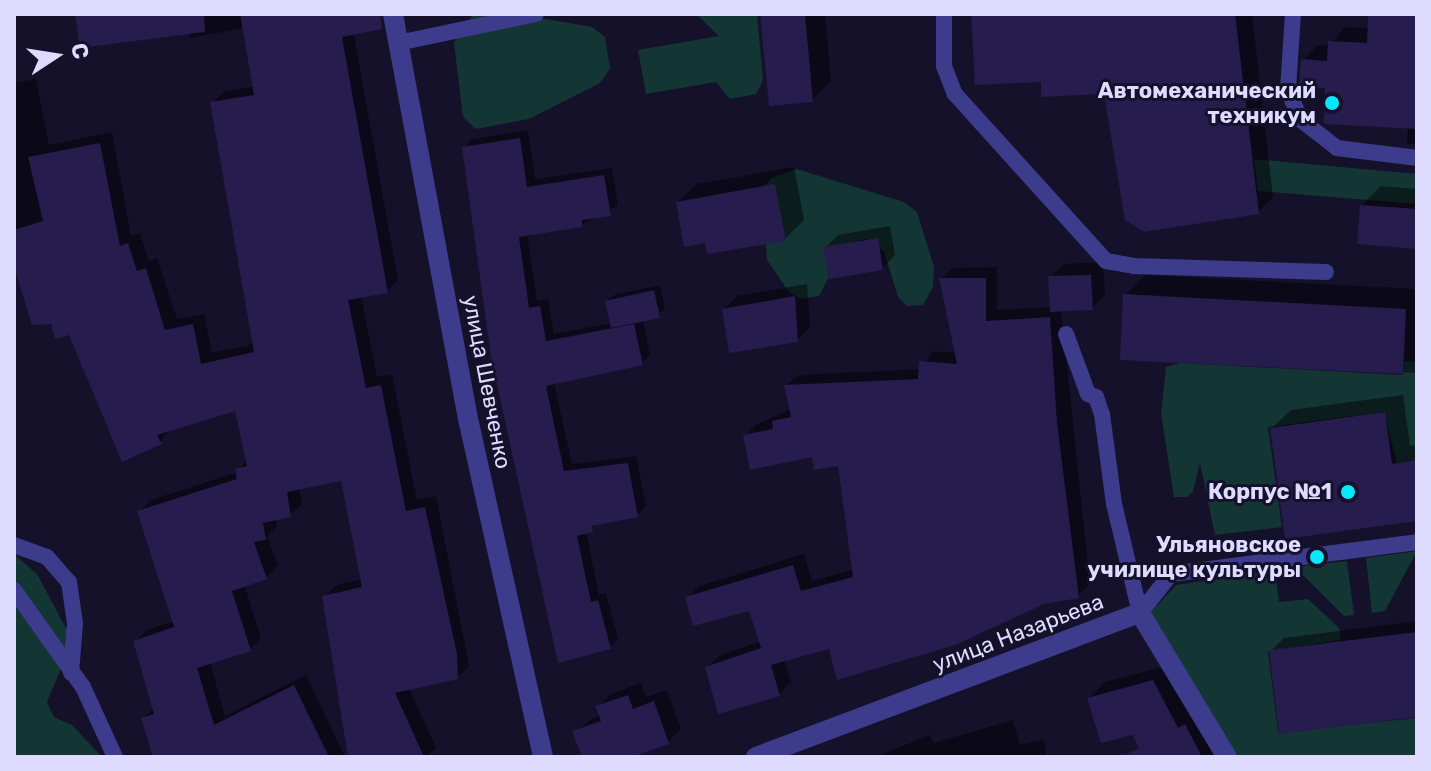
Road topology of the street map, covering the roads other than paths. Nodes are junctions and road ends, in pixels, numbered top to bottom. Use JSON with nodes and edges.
{"nodes":[{"id":1,"x":393,"y":14,"type":"edge"},
{"id":2,"x":536,"y":14,"type":"edge"},
{"id":3,"x":944,"y":14,"type":"edge"},
{"id":4,"x":1293,"y":14,"type":"edge"},
{"id":5,"x":398,"y":43,"type":"junction"},
{"id":6,"x":1417,"y":158,"type":"edge"},
{"id":7,"x":1326,"y":272,"type":"dead end"},
{"id":8,"x":1066,"y":334,"type":"dead end"},
{"id":9,"x":1417,"y":542,"type":"edge"},
{"id":10,"x":14,"y":545,"type":"edge"},
{"id":11,"x":14,"y":590,"type":"edge"},
{"id":12,"x":1140,"y":613,"type":"junction"},
{"id":13,"x":71,"y":673,"type":"junction"},
{"id":14,"x":115,"y":757,"type":"edge"},
{"id":15,"x":543,"y":757,"type":"edge"},
{"id":16,"x":756,"y":757,"type":"edge"},
{"id":17,"x":1227,"y":757,"type":"edge"}],
"edges":[{"from":1,"to":5,"type":"street","name":"улица Шевченко"},
{"from":2,"to":5,"type":"lane"},
{"from":3,"to":7,"type":"lane"},
{"from":4,"to":6,"type":"lane"},
{"from":5,"to":15,"type":"street","name":"улица Шевченко"},
{"from":8,"to":12,"type":"lane"},
{"from":9,"to":12,"type":"lane"},
{"from":10,"to":13,"type":"lane"},
{"from":11,"to":13,"type":"lane"},
{"from":12,"to":16,"type":"street","name":"улица Назарьева"},
{"from":12,"to":17,"type":"street","name":"улица Назарьева"},
{"from":13,"to":14,"type":"lane"}]}
